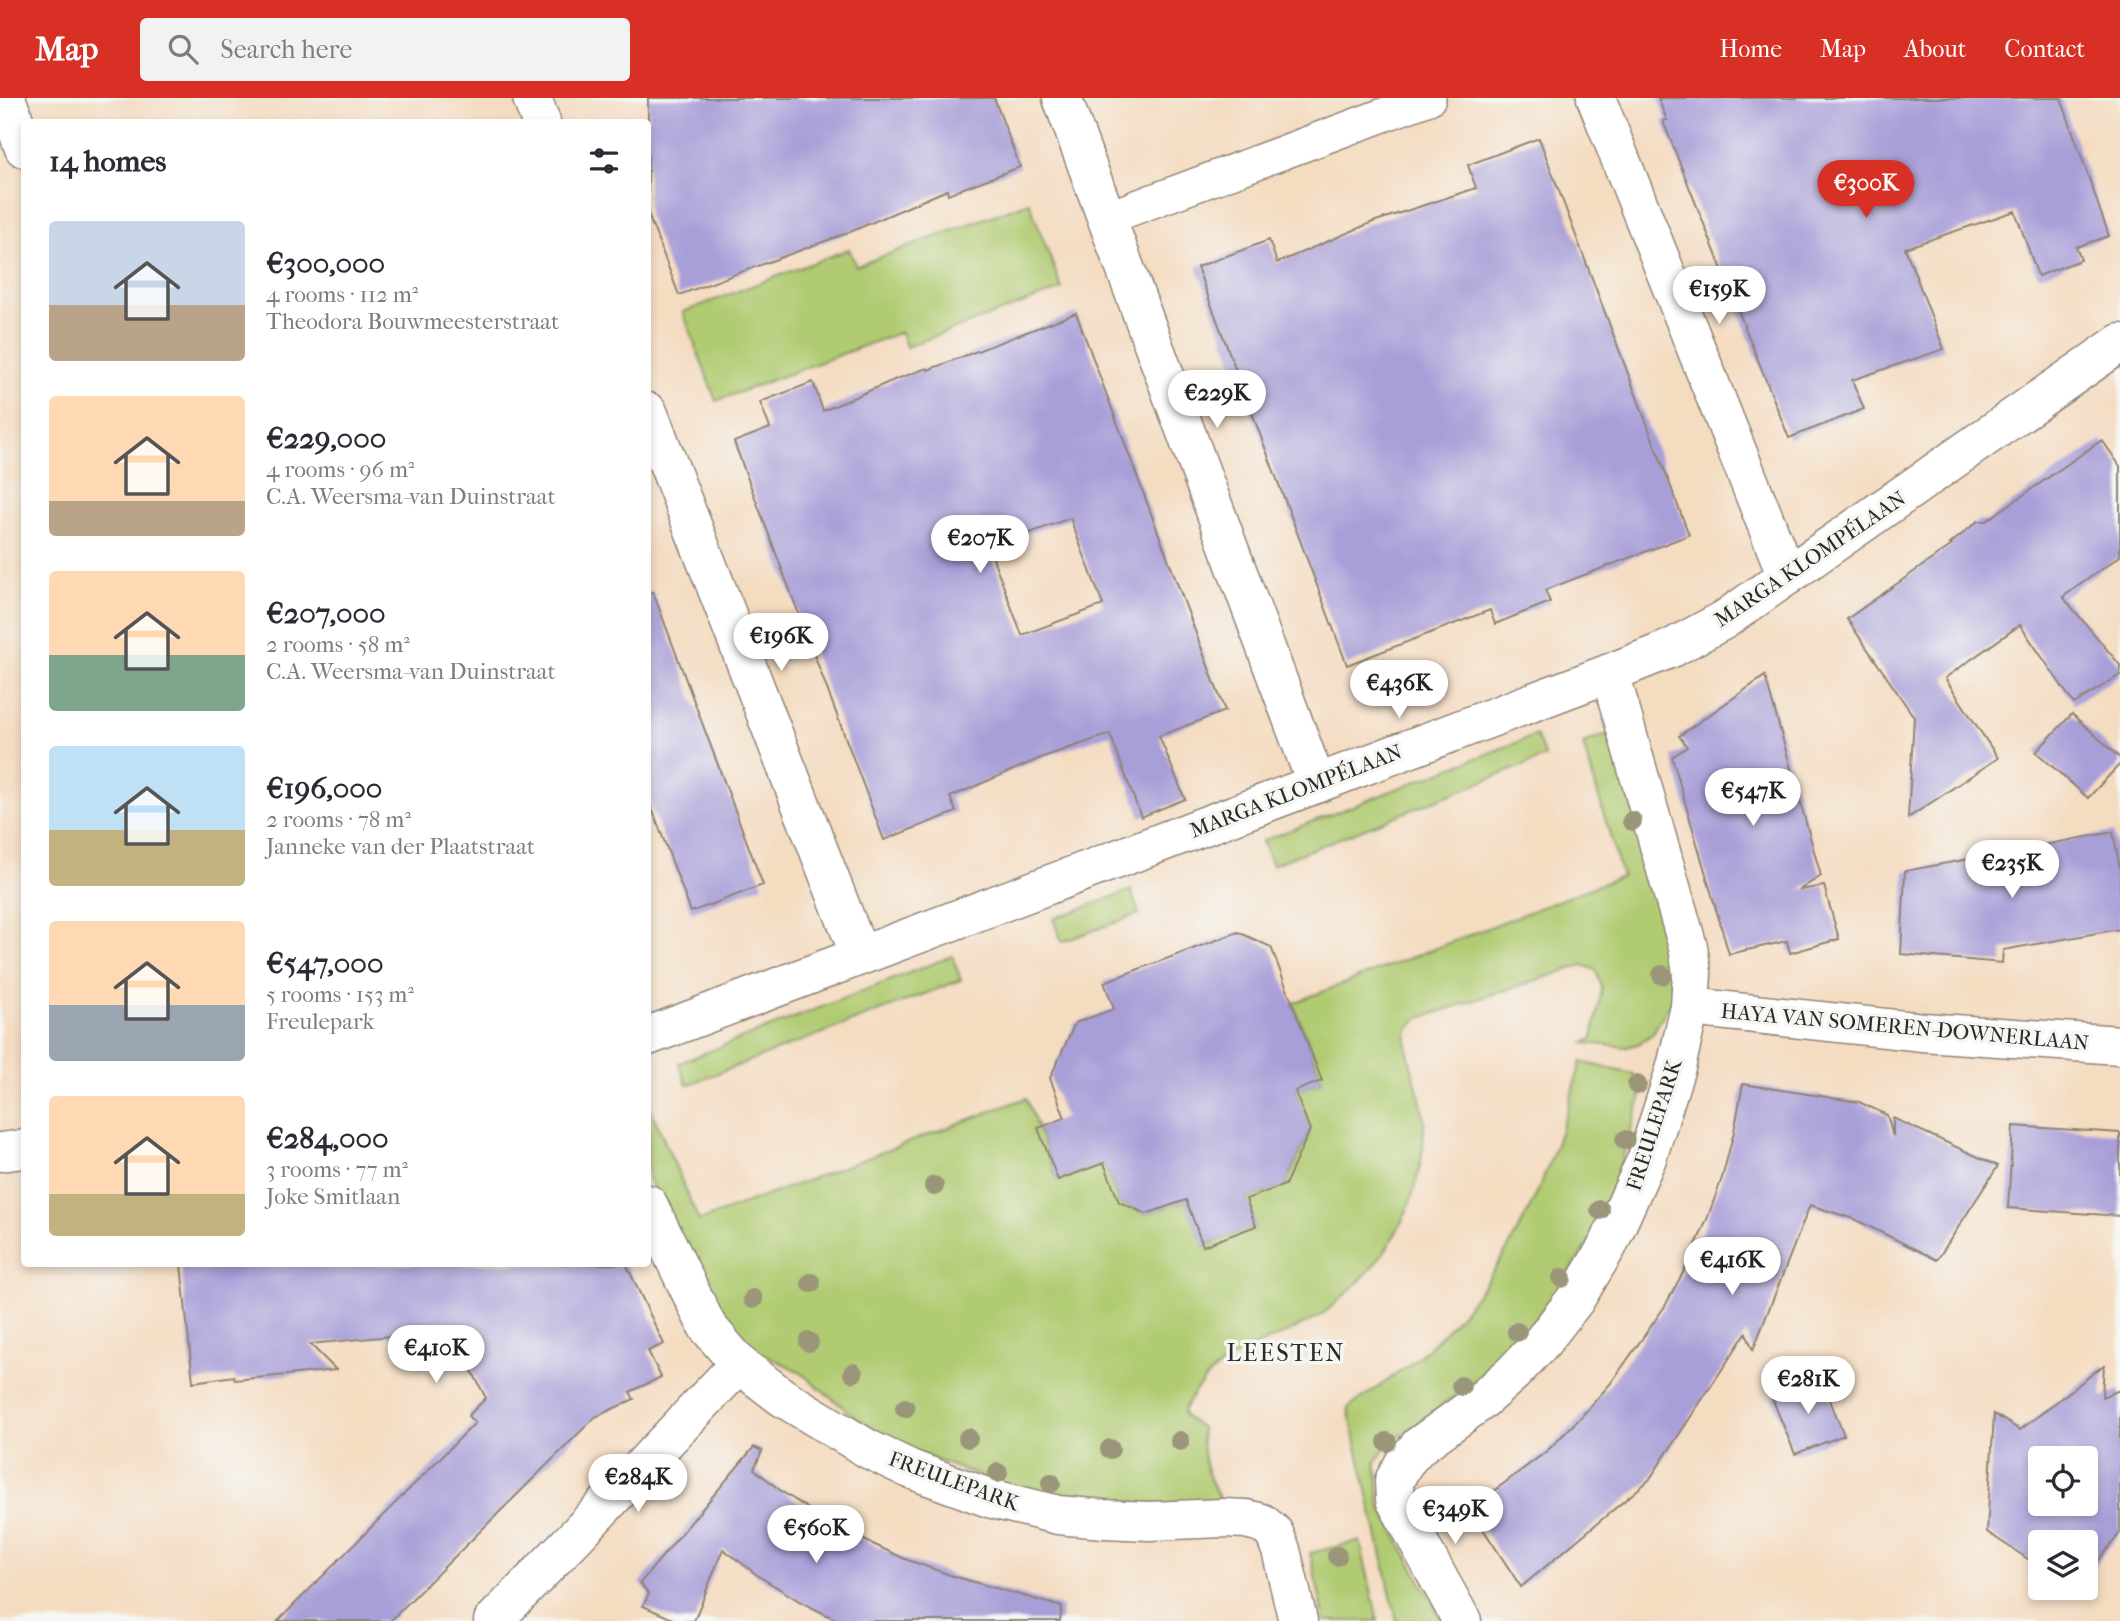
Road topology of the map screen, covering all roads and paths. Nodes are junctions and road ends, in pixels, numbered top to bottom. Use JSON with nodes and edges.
{"nodes":[{"id":1,"x":6,"y":98,"type":"edge"},
{"id":2,"x":532,"y":98,"type":"edge"},
{"id":3,"x":1062,"y":98,"type":"edge"},
{"id":4,"x":1429,"y":98,"type":"edge"},
{"id":5,"x":1596,"y":98,"type":"edge"},
{"id":6,"x":540,"y":119,"type":"edge"},
{"id":7,"x":21,"y":140,"type":"edge"},
{"id":8,"x":1107,"y":219,"type":"junction"},
{"id":9,"x":2120,"y":343,"type":"edge"},
{"id":10,"x":651,"y":420,"type":"edge"},
{"id":11,"x":1787,"y":576,"type":"junction"},
{"id":12,"x":1610,"y":673,"type":"junction"},
{"id":13,"x":1316,"y":783,"type":"junction"},
{"id":14,"x":860,"y":956,"type":"junction"},
{"id":15,"x":1690,"y":1007,"type":"junction"},
{"id":16,"x":651,"y":1035,"type":"edge"},
{"id":17,"x":2120,"y":1045,"type":"edge"},
{"id":18,"x":21,"y":1149,"type":"edge"},
{"id":19,"x":0,"y":1152,"type":"edge"},
{"id":20,"x":651,"y":1210,"type":"edge"},
{"id":21,"x":739,"y":1364,"type":"junction"},
{"id":22,"x":493,"y":1621,"type":"edge"},
{"id":23,"x":1298,"y":1621,"type":"edge"},
{"id":24,"x":1462,"y":1621,"type":"edge"}],
"edges":[{"from":1,"to":7,"type":"street"},
{"from":2,"to":6,"type":"street"},
{"from":3,"to":8,"type":"street"},
{"from":4,"to":8,"type":"lane"},
{"from":5,"to":11,"type":"street"},
{"from":8,"to":13,"type":"street"},
{"from":9,"to":11,"type":"street","name":"MARGA KLOMPÉLAAN"},
{"from":10,"to":14,"type":"street"},
{"from":11,"to":12,"type":"street","name":"MARGA KLOMPÉLAAN"},
{"from":12,"to":13,"type":"street","name":"MARGA KLOMPÉLAAN"},
{"from":12,"to":15,"type":"street","name":"FREULEPARK"},
{"from":13,"to":14,"type":"street","name":"MARGA KLOMPÉLAAN"},
{"from":14,"to":16,"type":"street","name":"MARGA KLOMPÉLAAN"},
{"from":15,"to":17,"type":"street","name":"HAYA VAN SOMEREN-DOWNERLAAN"},
{"from":15,"to":24,"type":"street","name":"FREULEPARK"},
{"from":18,"to":19,"type":"street"},
{"from":20,"to":21,"type":"street","name":"FREULEPARK"},
{"from":21,"to":22,"type":"street"},
{"from":21,"to":23,"type":"street","name":"FREULEPARK"}]}
